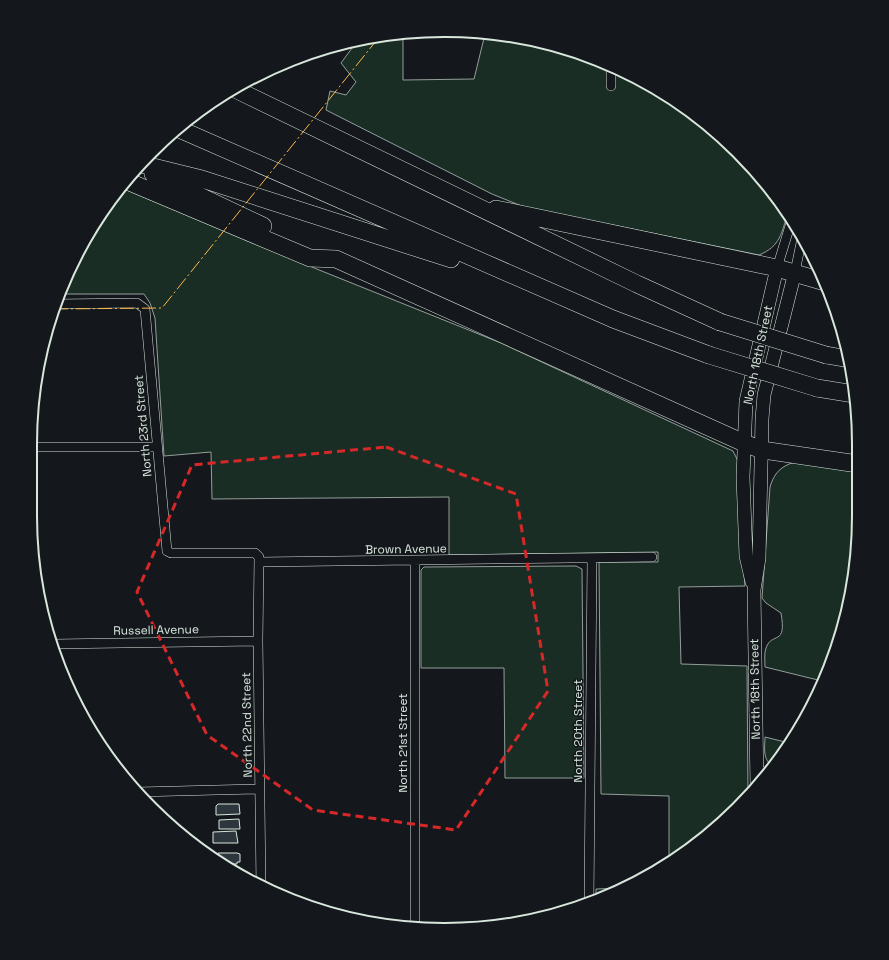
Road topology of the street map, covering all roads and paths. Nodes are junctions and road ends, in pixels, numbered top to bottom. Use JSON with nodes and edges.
{"nodes":[{"id":1,"x":611,"y":73,"type":"edge"},
{"id":2,"x":611,"y":86,"type":"dead end"},
{"id":3,"x":247,"y":92,"type":"edge"},
{"id":4,"x":184,"y":131,"type":"edge"},
{"id":5,"x":147,"y":166,"type":"edge"},
{"id":6,"x":144,"y":169,"type":"edge"},
{"id":7,"x":132,"y":183,"type":"edge"},
{"id":8,"x":471,"y":204,"type":"junction"},
{"id":9,"x":789,"y":228,"type":"edge"},
{"id":10,"x":800,"y":247,"type":"edge"},
{"id":11,"x":336,"y":259,"type":"junction"},
{"id":12,"x":777,"y":268,"type":"junction"},
{"id":13,"x":795,"y":272,"type":"junction"},
{"id":14,"x":817,"y":279,"type":"edge"},
{"id":15,"x":538,"y":286,"type":"junction"},
{"id":16,"x":63,"y":304,"type":"edge"},
{"id":17,"x":842,"y":358,"type":"edge"},
{"id":18,"x":849,"y":393,"type":"edge"},
{"id":19,"x":744,"y":443,"type":"junction"},
{"id":20,"x":37,"y":446,"type":"edge"},
{"id":21,"x":157,"y":447,"type":"junction"},
{"id":22,"x":762,"y":450,"type":"junction"},
{"id":23,"x":852,"y":463,"type":"edge"},
{"id":24,"x":652,"y":557,"type":"dead end"},
{"id":25,"x":592,"y":559,"type":"junction"},
{"id":26,"x":415,"y":561,"type":"junction"},
{"id":27,"x":259,"y":562,"type":"junction"},
{"id":28,"x":754,"y":590,"type":"junction"},
{"id":29,"x":258,"y":641,"type":"junction"},
{"id":30,"x":58,"y":644,"type":"edge"},
{"id":31,"x":762,"y":771,"type":"edge"},
{"id":32,"x":260,"y":789,"type":"junction"},
{"id":33,"x":145,"y":792,"type":"edge"},
{"id":34,"x":261,"y":879,"type":"edge"},
{"id":35,"x":590,"y":896,"type":"edge"},
{"id":36,"x":415,"y":922,"type":"edge"}],
"edges":[{"from":1,"to":2,"type":"street"},
{"from":3,"to":8,"type":"highway"},
{"from":4,"to":15,"type":"highway"},
{"from":5,"to":15,"type":"highway"},
{"from":6,"to":11,"type":"highway"},
{"from":7,"to":11,"type":"highway"},
{"from":8,"to":12,"type":"highway"},
{"from":8,"to":17,"type":"highway","bridge":true},
{"from":9,"to":12,"type":"street","name":"North 18th Street"},
{"from":10,"to":13,"type":"street","name":"North 18th Street"},
{"from":11,"to":19,"type":"highway"},
{"from":12,"to":13,"type":"highway"},
{"from":12,"to":19,"type":"main road","name":"North 18th Street"},
{"from":13,"to":14,"type":"highway"},
{"from":13,"to":22,"type":"main road","name":"North 18th Street"},
{"from":15,"to":18,"type":"highway","bridge":true},
{"from":16,"to":21,"type":"street","name":"North 23rd Street"},
{"from":19,"to":22,"type":"highway"},
{"from":19,"to":28,"type":"main road","name":"North 18th Street"},
{"from":20,"to":21,"type":"street"},
{"from":21,"to":27,"type":"street","name":"North 23rd Street"},
{"from":22,"to":23,"type":"highway"},
{"from":22,"to":28,"type":"main road","name":"North 18th Street"},
{"from":24,"to":25,"type":"street","name":"Brown Avenue"},
{"from":25,"to":26,"type":"street","name":"Brown Avenue"},
{"from":25,"to":35,"type":"street","name":"North 20th Street"},
{"from":26,"to":27,"type":"street","name":"Brown Avenue"},
{"from":26,"to":36,"type":"street","name":"North 21st Street"},
{"from":27,"to":29,"type":"street","name":"North 22nd Street"},
{"from":28,"to":31,"type":"main road","name":"North 18th Street"},
{"from":29,"to":30,"type":"street","name":"Russell Avenue"},
{"from":29,"to":32,"type":"street","name":"North 22nd Street"},
{"from":32,"to":33,"type":"street"},
{"from":32,"to":34,"type":"street","name":"North 22nd Street"}]}
